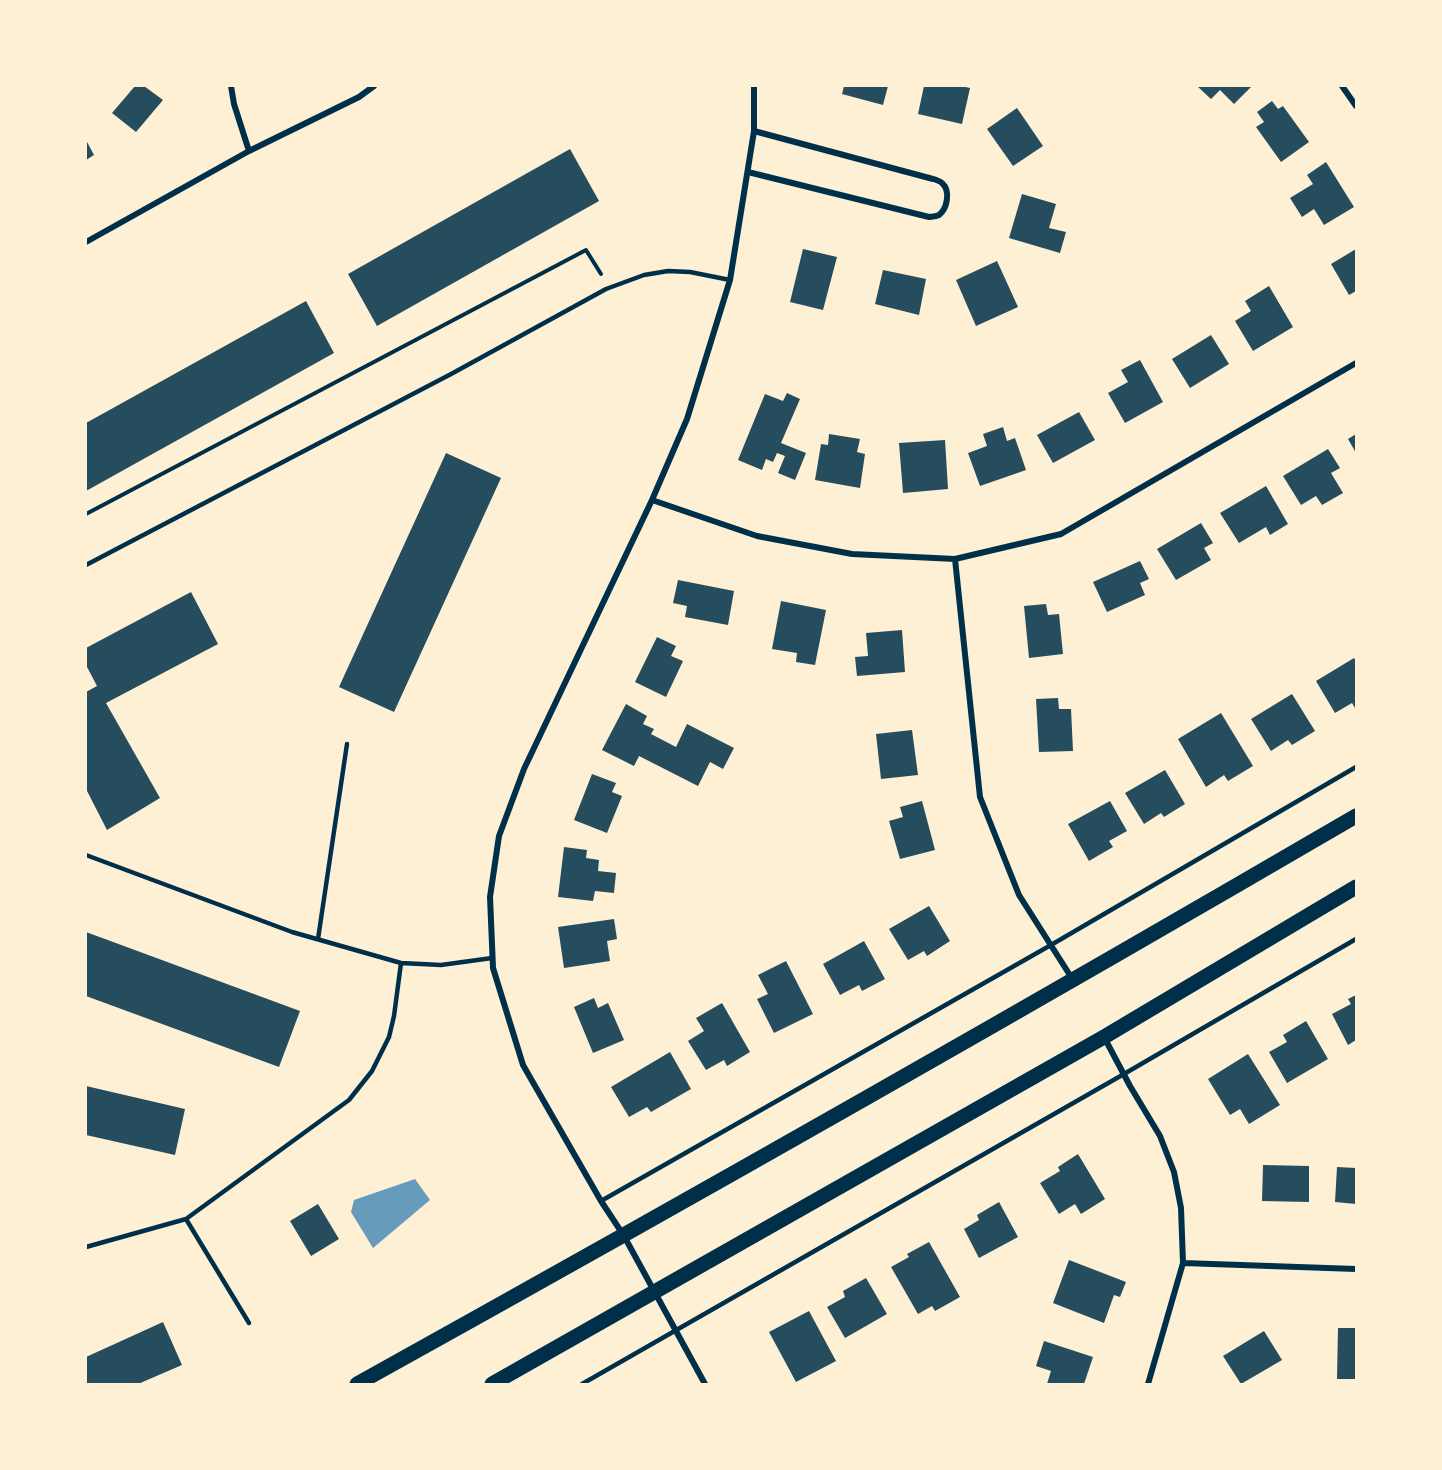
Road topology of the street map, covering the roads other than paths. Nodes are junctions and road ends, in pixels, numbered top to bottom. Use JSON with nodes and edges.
{"nodes":[{"id":1,"x":231,"y":86,"type":"edge"},
{"id":2,"x":374,"y":86,"type":"edge"},
{"id":3,"x":754,"y":86,"type":"edge"},
{"id":4,"x":1342,"y":86,"type":"edge"},
{"id":5,"x":1356,"y":106,"type":"edge"},
{"id":6,"x":754,"y":131,"type":"junction"},
{"id":7,"x":249,"y":151,"type":"junction"},
{"id":8,"x":748,"y":172,"type":"junction"},
{"id":9,"x":86,"y":242,"type":"edge"},
{"id":10,"x":730,"y":280,"type":"junction"},
{"id":11,"x":1356,"y":363,"type":"edge"},
{"id":12,"x":652,"y":500,"type":"junction"},
{"id":13,"x":955,"y":559,"type":"junction"},
{"id":14,"x":86,"y":565,"type":"edge"},
{"id":15,"x":347,"y":744,"type":"dead end"},
{"id":16,"x":1356,"y":767,"type":"edge"},
{"id":17,"x":1356,"y":816,"type":"edge"},
{"id":18,"x":86,"y":855,"type":"edge"},
{"id":19,"x":1356,"y":887,"type":"edge"},
{"id":20,"x":318,"y":939,"type":"junction"},
{"id":21,"x":1356,"y":939,"type":"edge"},
{"id":22,"x":1051,"y":945,"type":"junction"},
{"id":23,"x":492,"y":958,"type":"junction"},
{"id":24,"x":401,"y":963,"type":"junction"},
{"id":25,"x":1074,"y":980,"type":"junction"},
{"id":26,"x":1104,"y":1037,"type":"junction"},
{"id":27,"x":1124,"y":1074,"type":"junction"},
{"id":28,"x":600,"y":1201,"type":"junction"},
{"id":29,"x":186,"y":1219,"type":"junction"},
{"id":30,"x":624,"y":1236,"type":"junction"},
{"id":31,"x":86,"y":1247,"type":"edge"},
{"id":32,"x":1183,"y":1263,"type":"junction"},
{"id":33,"x":1356,"y":1269,"type":"edge"},
{"id":34,"x":654,"y":1292,"type":"junction"},
{"id":35,"x":249,"y":1323,"type":"dead end"},
{"id":36,"x":675,"y":1331,"type":"junction"},
{"id":37,"x":357,"y":1384,"type":"edge"},
{"id":38,"x":492,"y":1384,"type":"edge"},
{"id":39,"x":582,"y":1384,"type":"edge"},
{"id":40,"x":705,"y":1384,"type":"edge"},
{"id":41,"x":1148,"y":1384,"type":"edge"}],
"edges":[{"from":1,"to":7,"type":"street"},
{"from":2,"to":7,"type":"street"},
{"from":3,"to":6,"type":"street"},
{"from":4,"to":5,"type":"street"},
{"from":6,"to":8,"type":"street"},
{"from":6,"to":8,"type":"street"},
{"from":7,"to":9,"type":"street"},
{"from":8,"to":10,"type":"street"},
{"from":10,"to":12,"type":"street"},
{"from":10,"to":14,"type":"lane"},
{"from":11,"to":13,"type":"street"},
{"from":12,"to":13,"type":"street"},
{"from":12,"to":23,"type":"street"},
{"from":13,"to":22,"type":"street"},
{"from":15,"to":20,"type":"lane"},
{"from":16,"to":22,"type":"lane"},
{"from":17,"to":25,"type":"main road"},
{"from":18,"to":20,"type":"lane"},
{"from":19,"to":26,"type":"main road"},
{"from":20,"to":24,"type":"lane"},
{"from":21,"to":27,"type":"lane"},
{"from":22,"to":25,"type":"street"},
{"from":22,"to":28,"type":"lane"},
{"from":23,"to":24,"type":"lane"},
{"from":23,"to":28,"type":"street"},
{"from":24,"to":29,"type":"lane"},
{"from":25,"to":30,"type":"main road"},
{"from":26,"to":27,"type":"street"},
{"from":26,"to":34,"type":"main road"},
{"from":27,"to":32,"type":"street"},
{"from":27,"to":36,"type":"lane"},
{"from":28,"to":30,"type":"street"},
{"from":29,"to":31,"type":"lane"},
{"from":29,"to":35,"type":"lane"},
{"from":30,"to":34,"type":"street"},
{"from":30,"to":37,"type":"main road"},
{"from":32,"to":33,"type":"street"},
{"from":32,"to":41,"type":"street"},
{"from":34,"to":36,"type":"street"},
{"from":34,"to":38,"type":"main road"},
{"from":36,"to":39,"type":"lane"},
{"from":36,"to":40,"type":"street"}]}
